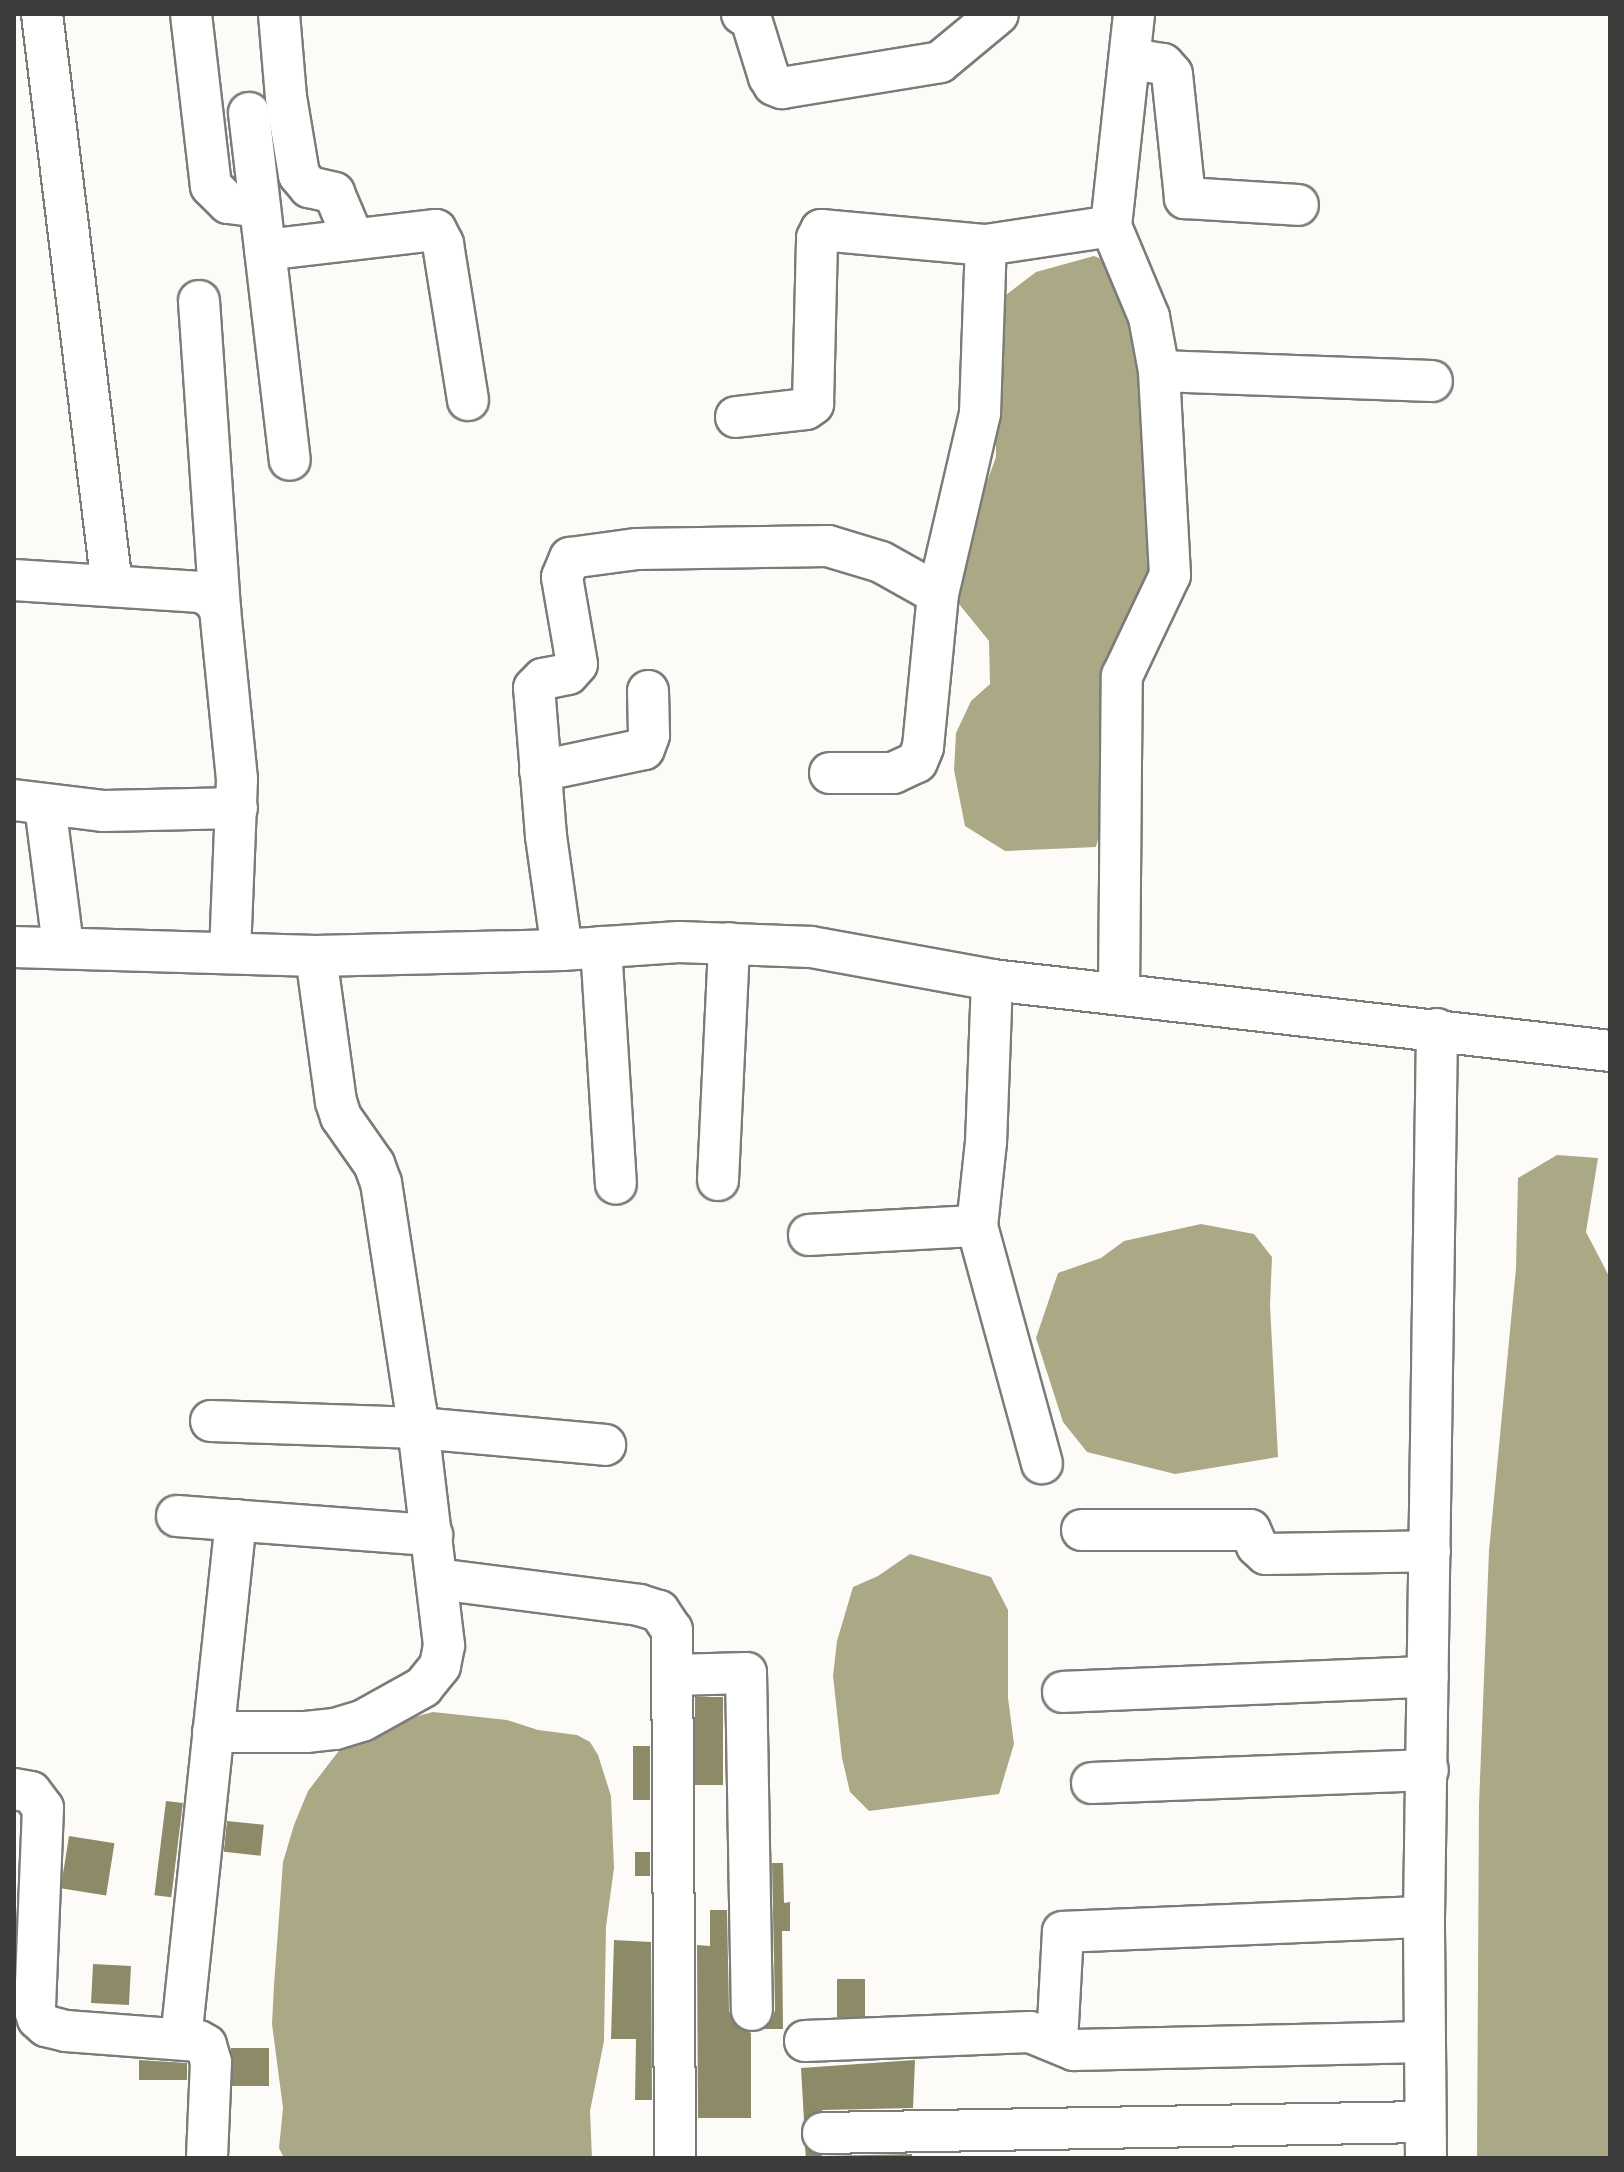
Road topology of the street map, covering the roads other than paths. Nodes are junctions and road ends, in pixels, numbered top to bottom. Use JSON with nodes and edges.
{"nodes":[{"id":1,"x":42,"y":14,"type":"edge"},
{"id":2,"x":191,"y":14,"type":"edge"},
{"id":3,"x":279,"y":14,"type":"edge"},
{"id":4,"x":742,"y":14,"type":"edge"},
{"id":5,"x":998,"y":14,"type":"edge"},
{"id":6,"x":1134,"y":14,"type":"edge"},
{"id":7,"x":952,"y":31,"type":"edge"},
{"id":8,"x":1131,"y":59,"type":"junction"},
{"id":9,"x":288,"y":108,"type":"junction"},
{"id":10,"x":249,"y":113,"type":"junction"},
{"id":11,"x":201,"y":119,"type":"junction"},
{"id":12,"x":1298,"y":205,"type":"dead end"},
{"id":13,"x":260,"y":207,"type":"junction"},
{"id":14,"x":1111,"y":226,"type":"junction"},
{"id":15,"x":353,"y":238,"type":"junction"},
{"id":16,"x":986,"y":245,"type":"junction"},
{"id":17,"x":265,"y":250,"type":"junction"},
{"id":18,"x":199,"y":301,"type":"dead end"},
{"id":19,"x":1159,"y":371,"type":"junction"},
{"id":20,"x":1432,"y":381,"type":"dead end"},
{"id":21,"x":468,"y":400,"type":"dead end"},
{"id":22,"x":736,"y":417,"type":"dead end"},
{"id":23,"x":290,"y":460,"type":"dead end"},
{"id":24,"x":14,"y":580,"type":"edge"},
{"id":25,"x":112,"y":586,"type":"junction"},
{"id":26,"x":938,"y":594,"type":"junction"},
{"id":27,"x":220,"y":609,"type":"junction"},
{"id":28,"x":648,"y":691,"type":"dead end"},
{"id":29,"x":540,"y":771,"type":"junction"},
{"id":30,"x":830,"y":773,"type":"dead end"},
{"id":31,"x":30,"y":803,"type":"edge"},
{"id":32,"x":237,"y":808,"type":"junction"},
{"id":33,"x":729,"y":943,"type":"junction"},
{"id":34,"x":63,"y":946,"type":"junction"},
{"id":35,"x":14,"y":947,"type":"edge"},
{"id":36,"x":581,"y":948,"type":"junction"},
{"id":37,"x":230,"y":952,"type":"junction"},
{"id":38,"x":316,"y":956,"type":"junction"},
{"id":39,"x":992,"y":980,"type":"junction"},
{"id":40,"x":1119,"y":994,"type":"junction"},
{"id":41,"x":1437,"y":1029,"type":"junction"},
{"id":42,"x":1610,"y":1051,"type":"edge"},
{"id":43,"x":718,"y":1180,"type":"dead end"},
{"id":44,"x":616,"y":1184,"type":"dead end"},
{"id":45,"x":977,"y":1226,"type":"junction"},
{"id":46,"x":809,"y":1235,"type":"dead end"},
{"id":47,"x":211,"y":1421,"type":"dead end"},
{"id":48,"x":419,"y":1428,"type":"junction"},
{"id":49,"x":605,"y":1445,"type":"dead end"},
{"id":50,"x":1042,"y":1463,"type":"dead end"},
{"id":51,"x":177,"y":1516,"type":"dead end"},
{"id":52,"x":236,"y":1520,"type":"junction"},
{"id":53,"x":1082,"y":1530,"type":"dead end"},
{"id":54,"x":432,"y":1535,"type":"junction"},
{"id":55,"x":1430,"y":1551,"type":"junction"},
{"id":56,"x":437,"y":1579,"type":"junction"},
{"id":57,"x":675,"y":1675,"type":"junction"},
{"id":58,"x":1428,"y":1677,"type":"junction"},
{"id":59,"x":1063,"y":1692,"type":"dead end"},
{"id":60,"x":213,"y":1732,"type":"junction"},
{"id":61,"x":1428,"y":1770,"type":"junction"},
{"id":62,"x":1092,"y":1783,"type":"dead end"},
{"id":63,"x":14,"y":1789,"type":"edge"},
{"id":64,"x":1424,"y":1917,"type":"junction"},
{"id":65,"x":25,"y":1960,"type":"edge"},
{"id":66,"x":752,"y":2010,"type":"dead end"},
{"id":67,"x":181,"y":2039,"type":"junction"},
{"id":68,"x":805,"y":2041,"type":"dead end"},
{"id":69,"x":1057,"y":2042,"type":"junction"},
{"id":70,"x":1425,"y":2042,"type":"junction"},
{"id":71,"x":823,"y":2133,"type":"dead end"},
{"id":72,"x":1425,"y":2140,"type":"edge"},
{"id":73,"x":1176,"y":2141,"type":"edge"},
{"id":74,"x":207,"y":2158,"type":"edge"},
{"id":75,"x":675,"y":2158,"type":"edge"}],
"edges":[{"from":1,"to":25,"type":"street"},
{"from":2,"to":11,"type":"street"},
{"from":3,"to":9,"type":"street"},
{"from":4,"to":7,"type":"street"},
{"from":5,"to":7,"type":"street"},
{"from":6,"to":8,"type":"street"},
{"from":8,"to":12,"type":"street"},
{"from":8,"to":14,"type":"street"},
{"from":9,"to":10,"type":"street"},
{"from":9,"to":15,"type":"street"},
{"from":10,"to":11,"type":"street"},
{"from":10,"to":13,"type":"street"},
{"from":11,"to":13,"type":"street"},
{"from":13,"to":17,"type":"street"},
{"from":14,"to":16,"type":"street"},
{"from":14,"to":19,"type":"street"},
{"from":15,"to":17,"type":"street"},
{"from":15,"to":21,"type":"street"},
{"from":16,"to":22,"type":"street"},
{"from":16,"to":26,"type":"street"},
{"from":17,"to":23,"type":"street"},
{"from":18,"to":27,"type":"street"},
{"from":19,"to":20,"type":"street"},
{"from":19,"to":40,"type":"street"},
{"from":24,"to":25,"type":"street"},
{"from":25,"to":27,"type":"street"},
{"from":26,"to":29,"type":"street"},
{"from":26,"to":30,"type":"street"},
{"from":27,"to":32,"type":"street"},
{"from":28,"to":29,"type":"street"},
{"from":29,"to":36,"type":"street"},
{"from":31,"to":32,"type":"street"},
{"from":31,"to":34,"type":"street"},
{"from":32,"to":37,"type":"street"},
{"from":33,"to":36,"type":"street"},
{"from":33,"to":39,"type":"street"},
{"from":33,"to":43,"type":"street"},
{"from":34,"to":35,"type":"street"},
{"from":34,"to":37,"type":"street"},
{"from":36,"to":38,"type":"street"},
{"from":36,"to":44,"type":"street"},
{"from":37,"to":38,"type":"street"},
{"from":38,"to":48,"type":"street"},
{"from":39,"to":40,"type":"street"},
{"from":39,"to":45,"type":"street"},
{"from":40,"to":41,"type":"street"},
{"from":41,"to":42,"type":"street"},
{"from":41,"to":55,"type":"street"},
{"from":45,"to":46,"type":"street"},
{"from":45,"to":50,"type":"street"},
{"from":47,"to":48,"type":"street"},
{"from":48,"to":49,"type":"street"},
{"from":48,"to":54,"type":"street"},
{"from":51,"to":52,"type":"street"},
{"from":52,"to":54,"type":"street"},
{"from":52,"to":60,"type":"street"},
{"from":53,"to":55,"type":"street"},
{"from":54,"to":56,"type":"street"},
{"from":55,"to":58,"type":"street"},
{"from":56,"to":57,"type":"street"},
{"from":56,"to":60,"type":"street"},
{"from":57,"to":66,"type":"street"},
{"from":57,"to":75,"type":"street"},
{"from":58,"to":59,"type":"street"},
{"from":58,"to":61,"type":"street"},
{"from":60,"to":67,"type":"street"},
{"from":61,"to":62,"type":"street"},
{"from":61,"to":64,"type":"street"},
{"from":63,"to":65,"type":"street"},
{"from":64,"to":69,"type":"street"},
{"from":64,"to":70,"type":"street"},
{"from":65,"to":67,"type":"street"},
{"from":67,"to":74,"type":"street"},
{"from":68,"to":69,"type":"street"},
{"from":69,"to":70,"type":"street"},
{"from":70,"to":72,"type":"street"},
{"from":71,"to":73,"type":"street"},
{"from":72,"to":73,"type":"street"}]}
